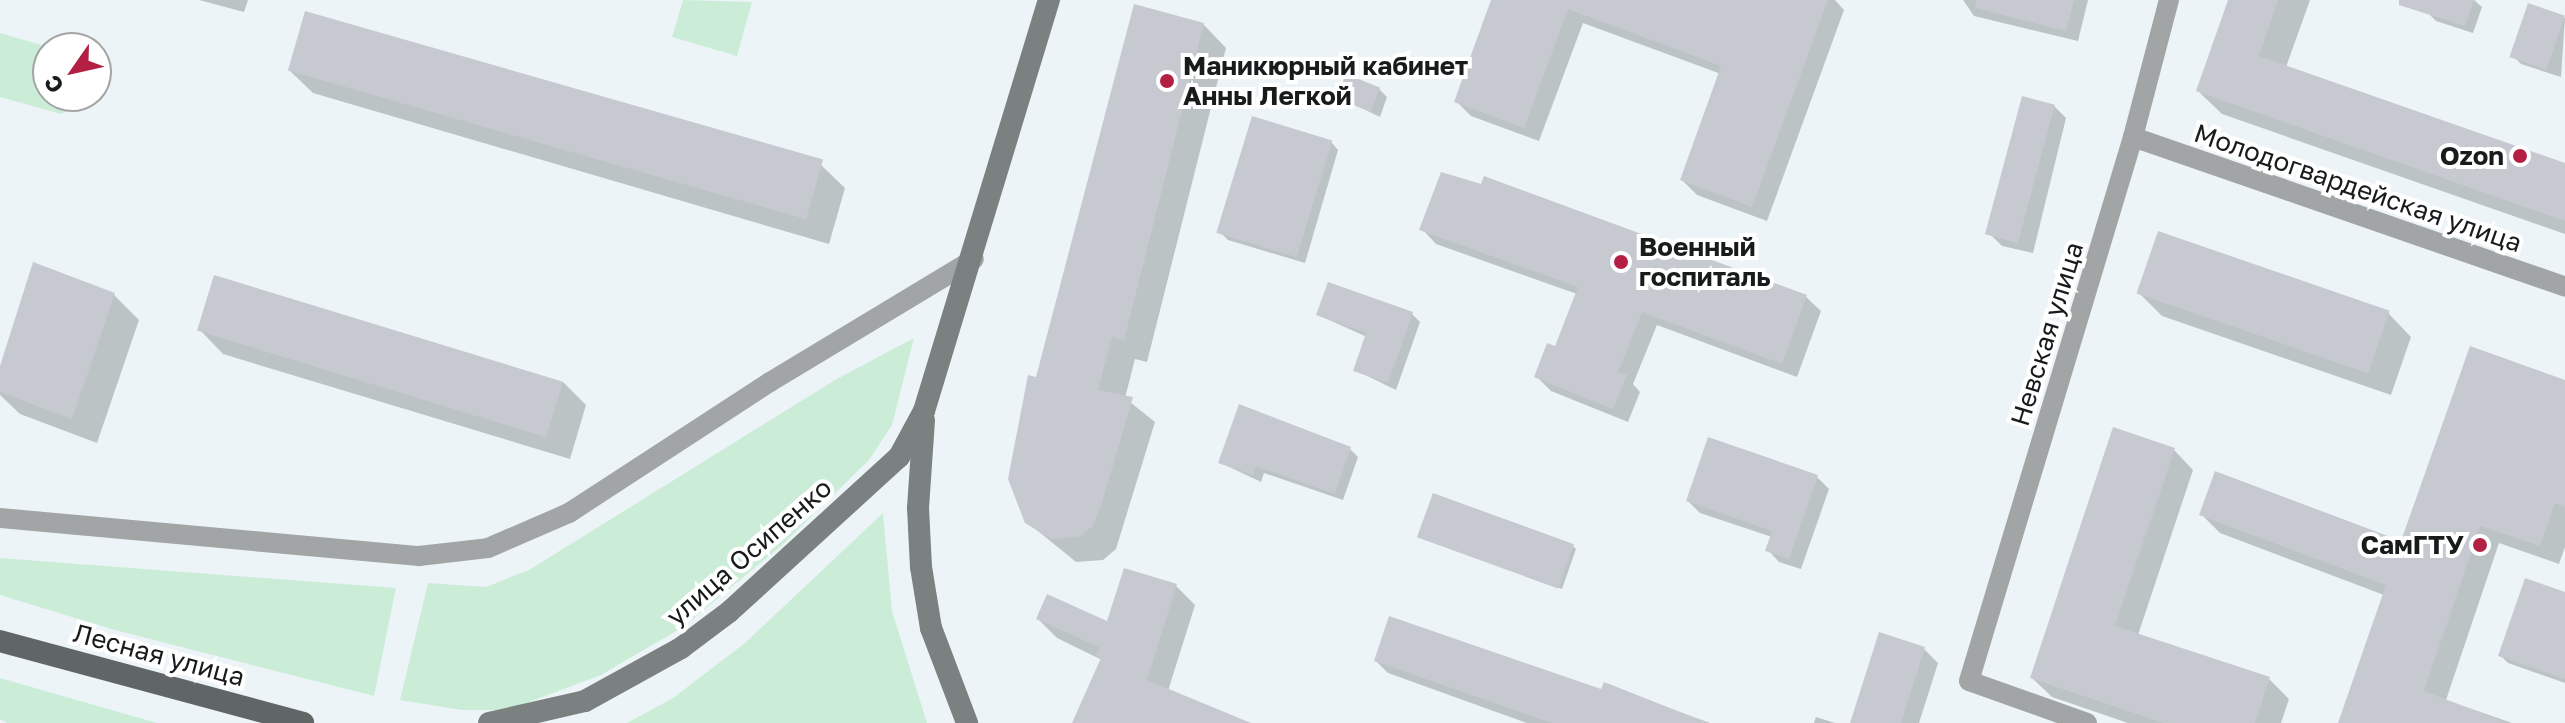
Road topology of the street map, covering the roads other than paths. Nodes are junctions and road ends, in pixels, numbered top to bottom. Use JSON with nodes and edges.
{"nodes":[{"id":1,"x":1049,"y":0,"type":"edge"},
{"id":2,"x":2169,"y":0,"type":"edge"},
{"id":3,"x":2133,"y":137,"type":"junction"},
{"id":4,"x":974,"y":259,"type":"junction"},
{"id":5,"x":2565,"y":287,"type":"edge"},
{"id":6,"x":924,"y":411,"type":"junction"},
{"id":7,"x":0,"y":518,"type":"edge"},
{"id":8,"x":0,"y":641,"type":"edge"},
{"id":9,"x":303,"y":723,"type":"edge"},
{"id":10,"x":489,"y":723,"type":"edge"},
{"id":11,"x":967,"y":723,"type":"edge"},
{"id":12,"x":2087,"y":723,"type":"edge"}],
"edges":[{"from":1,"to":4,"type":"main road","name":"улица Осипенко"},
{"from":2,"to":3,"type":"street","name":"Невская улица"},
{"from":3,"to":5,"type":"street","name":"Молодогвардейская улица"},
{"from":3,"to":12,"type":"street","name":"Невская улица"},
{"from":4,"to":6,"type":"main road","name":"улица Осипенко"},
{"from":4,"to":7,"type":"street"},
{"from":6,"to":10,"type":"main road","name":"улица Осипенко"},
{"from":6,"to":11,"type":"main road","name":"улица Осипенко"},
{"from":8,"to":9,"type":"main road","name":"Лесная улица"}]}
